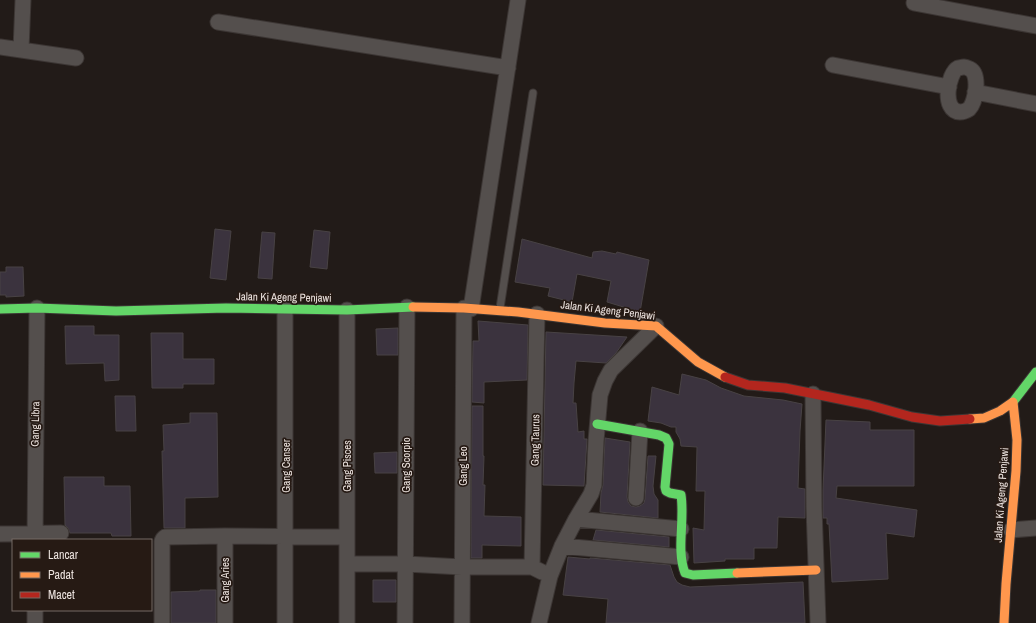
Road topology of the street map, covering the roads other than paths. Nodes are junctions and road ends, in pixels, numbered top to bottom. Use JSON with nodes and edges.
{"nodes":[{"id":1,"x":23,"y":0,"type":"edge"},
{"id":2,"x":518,"y":0,"type":"edge"},
{"id":3,"x":914,"y":3,"type":"dead end"},
{"id":4,"x":218,"y":22,"type":"dead end"},
{"id":5,"x":1036,"y":26,"type":"edge"},
{"id":6,"x":0,"y":46,"type":"edge"},
{"id":7,"x":21,"y":50,"type":"junction"},
{"id":8,"x":76,"y":58,"type":"dead end"},
{"id":9,"x":832,"y":65,"type":"dead end"},
{"id":10,"x":508,"y":68,"type":"junction"},
{"id":11,"x":949,"y":87,"type":"junction"},
{"id":12,"x":975,"y":92,"type":"junction"},
{"id":13,"x":533,"y":93,"type":"dead end"},
{"id":14,"x":1036,"y":104,"type":"edge"},
{"id":15,"x":407,"y":307,"type":"junction"},
{"id":16,"x":36,"y":308,"type":"junction"},
{"id":17,"x":468,"y":308,"type":"junction"},
{"id":18,"x":0,"y":309,"type":"edge"},
{"id":19,"x":286,"y":309,"type":"junction"},
{"id":20,"x":347,"y":310,"type":"junction"},
{"id":21,"x":500,"y":311,"type":"junction"},
{"id":22,"x":537,"y":314,"type":"junction"},
{"id":23,"x":656,"y":326,"type":"junction"},
{"id":24,"x":1036,"y":371,"type":"edge"},
{"id":25,"x":813,"y":394,"type":"junction"},
{"id":26,"x":1013,"y":402,"type":"junction"},
{"id":27,"x":597,"y":424,"type":"junction"},
{"id":28,"x":640,"y":431,"type":"junction"},
{"id":29,"x":636,"y":498,"type":"dead end"},
{"id":30,"x":576,"y":519,"type":"junction"},
{"id":31,"x":1036,"y":528,"type":"edge"},
{"id":32,"x":681,"y":529,"type":"junction"},
{"id":33,"x":1011,"y":530,"type":"junction"},
{"id":34,"x":61,"y":533,"type":"dead end"},
{"id":35,"x":0,"y":534,"type":"edge"},
{"id":36,"x":225,"y":536,"type":"junction"},
{"id":37,"x":34,"y":537,"type":"edge"},
{"id":38,"x":286,"y":537,"type":"junction"},
{"id":39,"x":348,"y":537,"type":"junction"},
{"id":40,"x":562,"y":546,"type":"junction"},
{"id":41,"x":681,"y":557,"type":"junction"},
{"id":42,"x":347,"y":564,"type":"junction"},
{"id":43,"x":406,"y":564,"type":"junction"},
{"id":44,"x":462,"y":567,"type":"junction"},
{"id":45,"x":532,"y":567,"type":"junction"},
{"id":46,"x":816,"y":570,"type":"junction"},
{"id":47,"x":550,"y":576,"type":"junction"},
{"id":48,"x":35,"y":611,"type":"edge"},
{"id":49,"x":35,"y":623,"type":"edge"},
{"id":50,"x":162,"y":623,"type":"edge"},
{"id":51,"x":225,"y":623,"type":"edge"},
{"id":52,"x":285,"y":623,"type":"edge"},
{"id":53,"x":347,"y":623,"type":"edge"},
{"id":54,"x":405,"y":623,"type":"edge"},
{"id":55,"x":462,"y":623,"type":"edge"},
{"id":56,"x":539,"y":623,"type":"edge"},
{"id":57,"x":818,"y":623,"type":"edge"},
{"id":58,"x":1004,"y":623,"type":"edge"}],
"edges":[{"from":1,"to":7,"type":"street"},
{"from":2,"to":10,"type":"street","name":"Gang Leo"},
{"from":3,"to":5,"type":"street"},
{"from":4,"to":10,"type":"street"},
{"from":6,"to":7,"type":"street"},
{"from":7,"to":8,"type":"street"},
{"from":9,"to":11,"type":"street"},
{"from":10,"to":17,"type":"street","name":"Gang Leo"},
{"from":11,"to":12,"type":"street"},
{"from":11,"to":12,"type":"street"},
{"from":12,"to":14,"type":"street"},
{"from":13,"to":21,"type":"lane"},
{"from":15,"to":17,"type":"main road","name":"Jalan Ki Ageng Penjawi"},
{"from":15,"to":20,"type":"main road","name":"Jalan Ki Ageng Penjawi"},
{"from":15,"to":43,"type":"street","name":"Gang Scorpio"},
{"from":16,"to":18,"type":"main road","name":"Jalan Ki Ageng Penjawi"},
{"from":16,"to":19,"type":"main road","name":"Jalan Ki Ageng Penjawi"},
{"from":16,"to":37,"type":"street","name":"Gang Libra"},
{"from":17,"to":21,"type":"main road","name":"Jalan Ki Ageng Penjawi"},
{"from":17,"to":44,"type":"street","name":"Gang Leo"},
{"from":19,"to":20,"type":"main road","name":"Jalan Ki Ageng Penjawi"},
{"from":19,"to":38,"type":"street","name":"Gang Canser"},
{"from":20,"to":39,"type":"street","name":"Gang Pisces"},
{"from":21,"to":22,"type":"main road","name":"Jalan Ki Ageng Penjawi"},
{"from":22,"to":23,"type":"main road","name":"Jalan Ki Ageng Penjawi"},
{"from":22,"to":45,"type":"street","name":"Gang Taurus"},
{"from":23,"to":25,"type":"main road","name":"Jalan Ki Ageng Penjawi"},
{"from":23,"to":27,"type":"street"},
{"from":24,"to":26,"type":"main road"},
{"from":25,"to":26,"type":"main road","name":"Jalan Ki Ageng Penjawi"},
{"from":25,"to":46,"type":"street"},
{"from":26,"to":33,"type":"main road","name":"Jalan Ki Ageng Penjawi"},
{"from":27,"to":28,"type":"main road"},
{"from":27,"to":30,"type":"street"},
{"from":28,"to":29,"type":"street"},
{"from":28,"to":32,"type":"main road"},
{"from":30,"to":32,"type":"street"},
{"from":30,"to":40,"type":"street"},
{"from":31,"to":33,"type":"street"},
{"from":32,"to":41,"type":"main road"},
{"from":33,"to":58,"type":"main road","name":"Jalan Ki Ageng Penjawi"},
{"from":34,"to":37,"type":"street"},
{"from":35,"to":37,"type":"street"},
{"from":36,"to":38,"type":"street"},
{"from":36,"to":50,"type":"street"},
{"from":36,"to":51,"type":"street","name":"Gang Aries"},
{"from":38,"to":39,"type":"street"},
{"from":38,"to":52,"type":"street","name":"Gang Canser"},
{"from":39,"to":42,"type":"street","name":"Gang Pisces"},
{"from":40,"to":41,"type":"street"},
{"from":40,"to":47,"type":"street"},
{"from":41,"to":46,"type":"main road"},
{"from":42,"to":43,"type":"street"},
{"from":42,"to":53,"type":"street","name":"Gang Pisces"},
{"from":43,"to":44,"type":"street"},
{"from":43,"to":54,"type":"street","name":"Gang Scorpio"},
{"from":44,"to":45,"type":"street"},
{"from":44,"to":55,"type":"street","name":"Gang Leo"},
{"from":45,"to":47,"type":"street"},
{"from":46,"to":57,"type":"street"},
{"from":47,"to":56,"type":"street"},
{"from":48,"to":49,"type":"street"}]}
